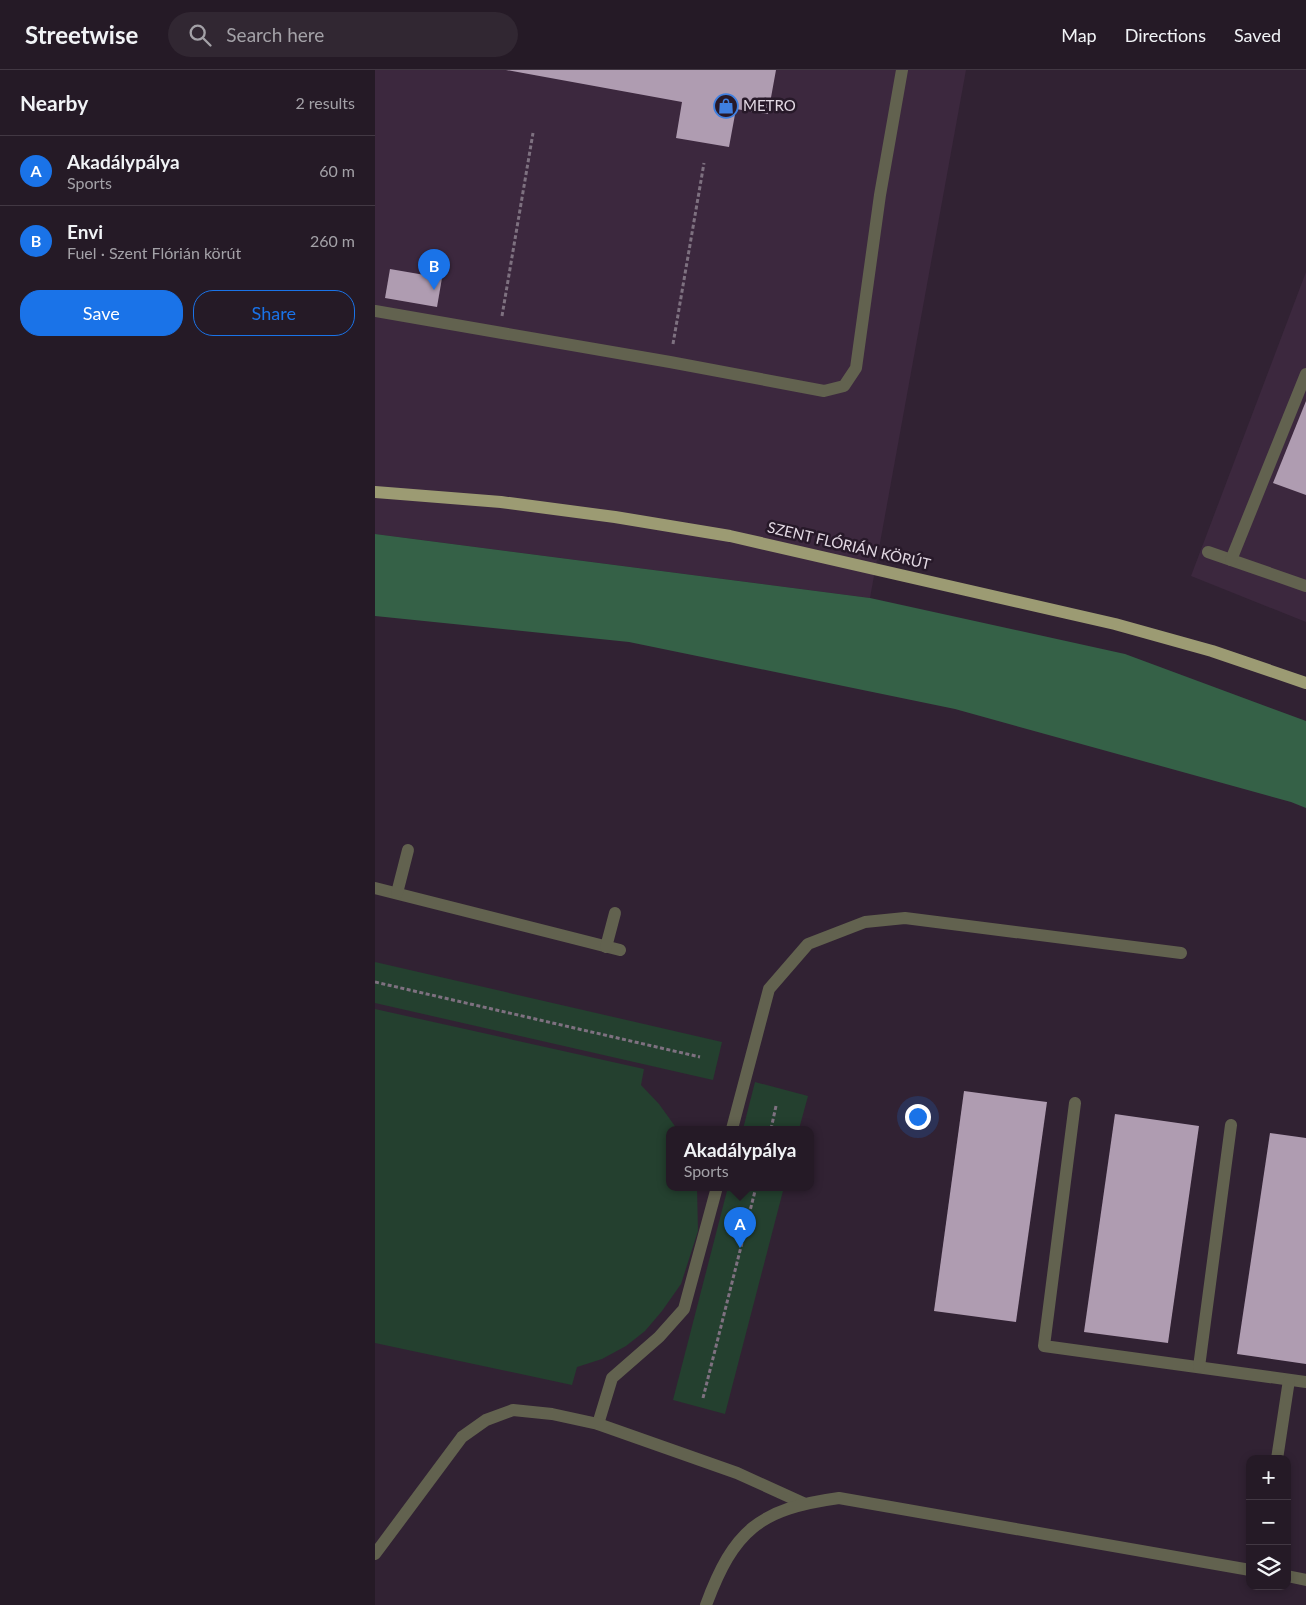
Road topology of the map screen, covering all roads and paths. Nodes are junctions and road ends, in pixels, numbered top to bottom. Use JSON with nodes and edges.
{"nodes":[{"id":1,"x":902,"y":70,"type":"edge"},
{"id":2,"x":533,"y":133,"type":"dead end"},
{"id":3,"x":705,"y":163,"type":"dead end"},
{"id":4,"x":375,"y":311,"type":"edge"},
{"id":5,"x":500,"y":332,"type":"junction"},
{"id":6,"x":670,"y":362,"type":"junction"},
{"id":7,"x":1306,"y":374,"type":"edge"},
{"id":8,"x":375,"y":492,"type":"edge"},
{"id":9,"x":1208,"y":552,"type":"dead end"},
{"id":10,"x":1231,"y":560,"type":"junction"},
{"id":11,"x":1306,"y":586,"type":"edge"},
{"id":12,"x":1306,"y":683,"type":"edge"},
{"id":13,"x":408,"y":850,"type":"dead end"},
{"id":14,"x":375,"y":888,"type":"edge"},
{"id":15,"x":397,"y":893,"type":"junction"},
{"id":16,"x":615,"y":913,"type":"dead end"},
{"id":17,"x":606,"y":947,"type":"junction"},
{"id":18,"x":620,"y":950,"type":"dead end"},
{"id":19,"x":1181,"y":953,"type":"dead end"},
{"id":20,"x":375,"y":982,"type":"edge"},
{"id":21,"x":700,"y":1057,"type":"dead end"},
{"id":22,"x":1075,"y":1103,"type":"dead end"},
{"id":23,"x":776,"y":1106,"type":"dead end"},
{"id":24,"x":1231,"y":1125,"type":"dead end"},
{"id":25,"x":733,"y":1126,"type":"edge"},
{"id":26,"x":772,"y":1126,"type":"edge"},
{"id":27,"x":716,"y":1191,"type":"edge"},
{"id":28,"x":755,"y":1191,"type":"edge"},
{"id":29,"x":1199,"y":1367,"type":"junction"},
{"id":30,"x":1289,"y":1380,"type":"junction"},
{"id":31,"x":1306,"y":1382,"type":"edge"},
{"id":32,"x":703,"y":1398,"type":"dead end"},
{"id":33,"x":599,"y":1424,"type":"junction"},
{"id":34,"x":1278,"y":1455,"type":"edge"},
{"id":35,"x":803,"y":1503,"type":"junction"},
{"id":36,"x":375,"y":1554,"type":"edge"},
{"id":37,"x":1246,"y":1569,"type":"edge"},
{"id":38,"x":1291,"y":1577,"type":"edge"},
{"id":39,"x":1306,"y":1580,"type":"edge"},
{"id":40,"x":706,"y":1605,"type":"edge"}],
"edges":[{"from":1,"to":6,"type":"lane"},
{"from":2,"to":5,"type":"path"},
{"from":3,"to":6,"type":"path"},
{"from":4,"to":5,"type":"lane"},
{"from":5,"to":6,"type":"lane"},
{"from":7,"to":10,"type":"lane"},
{"from":8,"to":12,"type":"main road","name":"SZENT FLÓRIÁN KÖRÚT"},
{"from":9,"to":10,"type":"lane"},
{"from":10,"to":11,"type":"lane"},
{"from":13,"to":15,"type":"lane"},
{"from":14,"to":15,"type":"lane"},
{"from":15,"to":17,"type":"lane"},
{"from":16,"to":17,"type":"lane"},
{"from":17,"to":18,"type":"lane"},
{"from":19,"to":25,"type":"lane"},
{"from":20,"to":21,"type":"path"},
{"from":22,"to":29,"type":"lane"},
{"from":23,"to":26,"type":"path"},
{"from":24,"to":29,"type":"lane"},
{"from":27,"to":33,"type":"lane"},
{"from":28,"to":32,"type":"path"},
{"from":29,"to":30,"type":"lane"},
{"from":30,"to":31,"type":"lane"},
{"from":30,"to":34,"type":"lane"},
{"from":33,"to":35,"type":"lane"},
{"from":33,"to":36,"type":"lane"},
{"from":35,"to":37,"type":"lane"},
{"from":35,"to":40,"type":"lane"},
{"from":38,"to":39,"type":"lane"}]}
